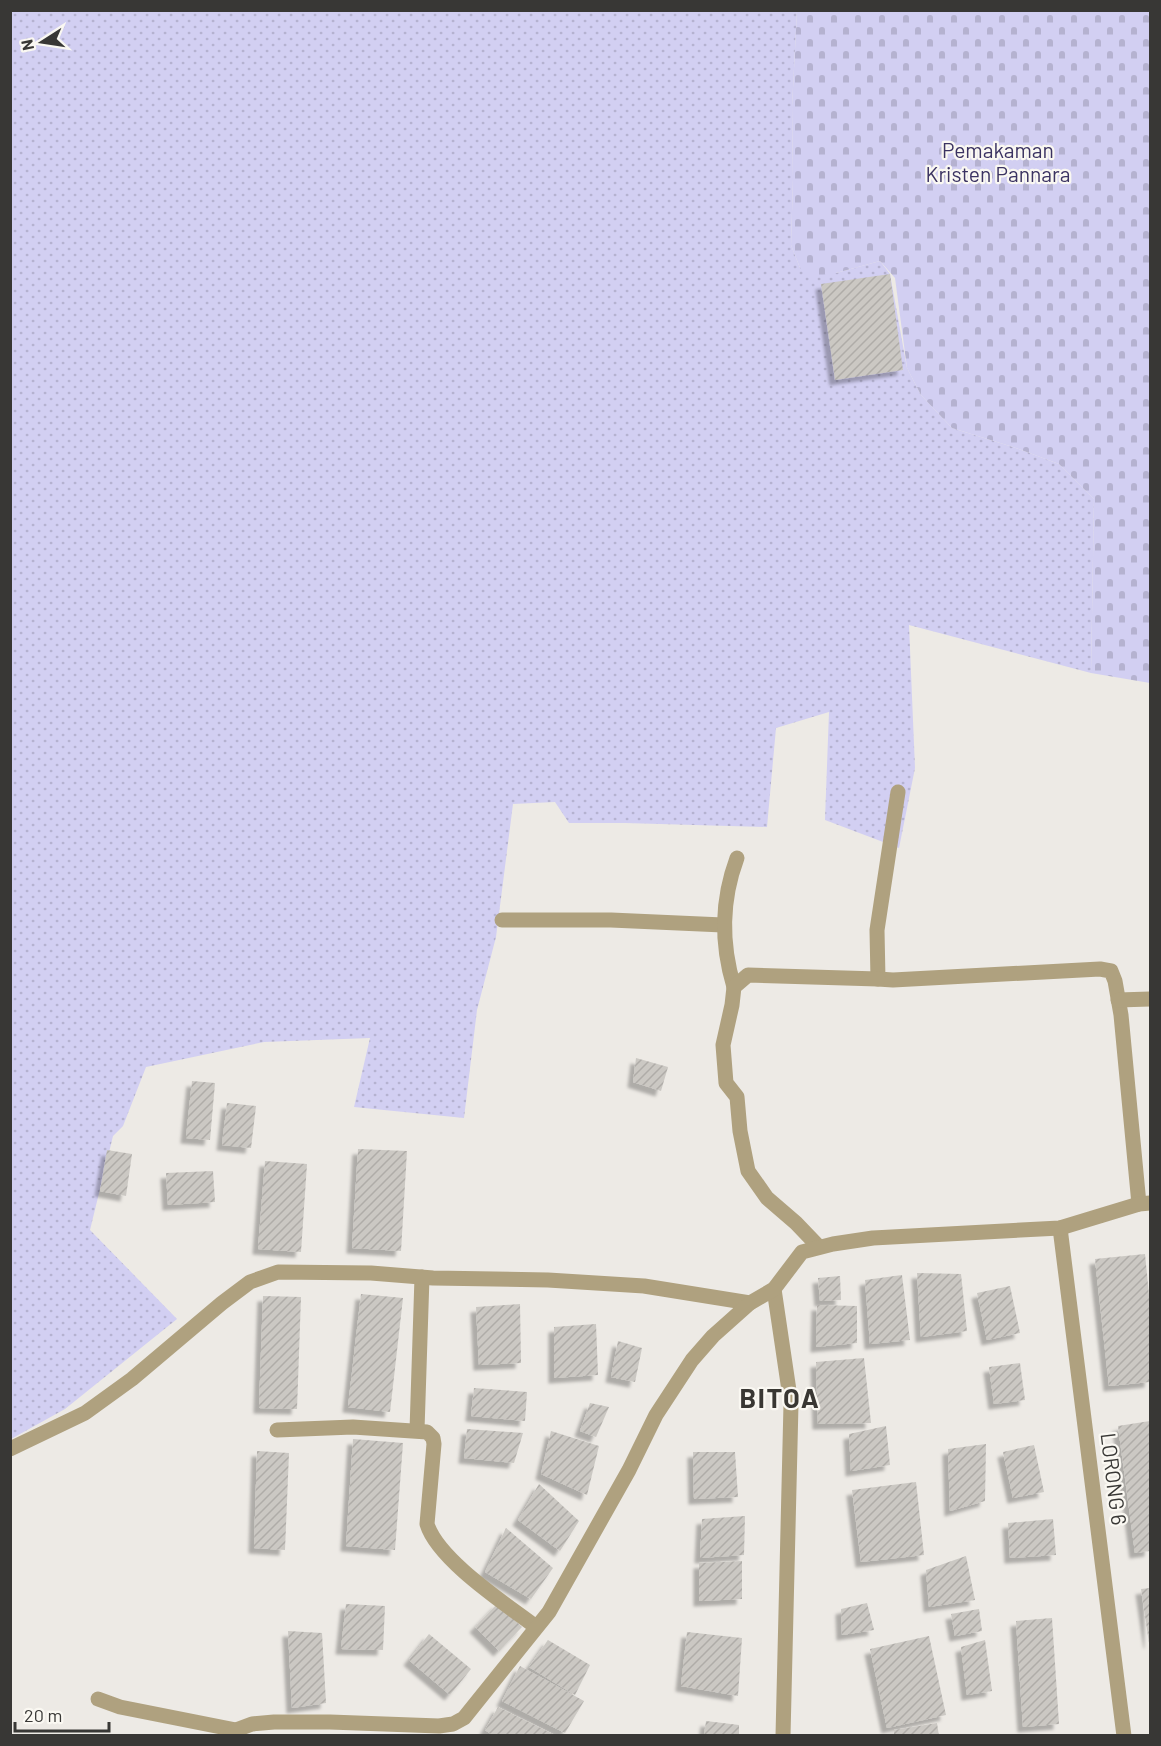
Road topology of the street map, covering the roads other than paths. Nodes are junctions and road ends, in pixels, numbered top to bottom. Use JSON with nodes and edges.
{"nodes":[{"id":1,"x":898,"y":792,"type":"dead end"},
{"id":2,"x":737,"y":858,"type":"dead end"},
{"id":3,"x":502,"y":920,"type":"dead end"},
{"id":4,"x":723,"y":925,"type":"junction"},
{"id":5,"x":878,"y":979,"type":"junction"},
{"id":6,"x":734,"y":987,"type":"junction"},
{"id":7,"x":1150,"y":999,"type":"edge"},
{"id":8,"x":1118,"y":1000,"type":"junction"},
{"id":9,"x":1144,"y":1204,"type":"edge"},
{"id":10,"x":1060,"y":1228,"type":"junction"},
{"id":11,"x":819,"y":1247,"type":"junction"},
{"id":12,"x":422,"y":1277,"type":"junction"},
{"id":13,"x":774,"y":1289,"type":"junction"},
{"id":14,"x":750,"y":1303,"type":"junction"},
{"id":15,"x":277,"y":1430,"type":"dead end"},
{"id":16,"x":417,"y":1430,"type":"junction"},
{"id":17,"x":10,"y":1449,"type":"edge"},
{"id":18,"x":536,"y":1627,"type":"junction"},
{"id":19,"x":98,"y":1699,"type":"dead end"},
{"id":20,"x":447,"y":1730,"type":"edge"},
{"id":21,"x":233,"y":1733,"type":"edge"},
{"id":22,"x":783,"y":1736,"type":"edge"},
{"id":23,"x":1124,"y":1736,"type":"edge"}],
"edges":[{"from":1,"to":5,"type":"street"},
{"from":2,"to":4,"type":"street"},
{"from":3,"to":4,"type":"street"},
{"from":4,"to":6,"type":"street"},
{"from":5,"to":6,"type":"street"},
{"from":5,"to":8,"type":"street"},
{"from":6,"to":11,"type":"street"},
{"from":7,"to":8,"type":"street"},
{"from":8,"to":9,"type":"street"},
{"from":9,"to":10,"type":"street"},
{"from":10,"to":11,"type":"street"},
{"from":10,"to":23,"type":"street","name":"LORONG 6"},
{"from":11,"to":13,"type":"street"},
{"from":12,"to":14,"type":"street"},
{"from":12,"to":16,"type":"street"},
{"from":12,"to":17,"type":"street"},
{"from":13,"to":14,"type":"street"},
{"from":13,"to":22,"type":"street"},
{"from":14,"to":18,"type":"street"},
{"from":15,"to":16,"type":"street"},
{"from":16,"to":18,"type":"street"},
{"from":18,"to":20,"type":"street"},
{"from":19,"to":21,"type":"street"},
{"from":20,"to":21,"type":"street"}]}
